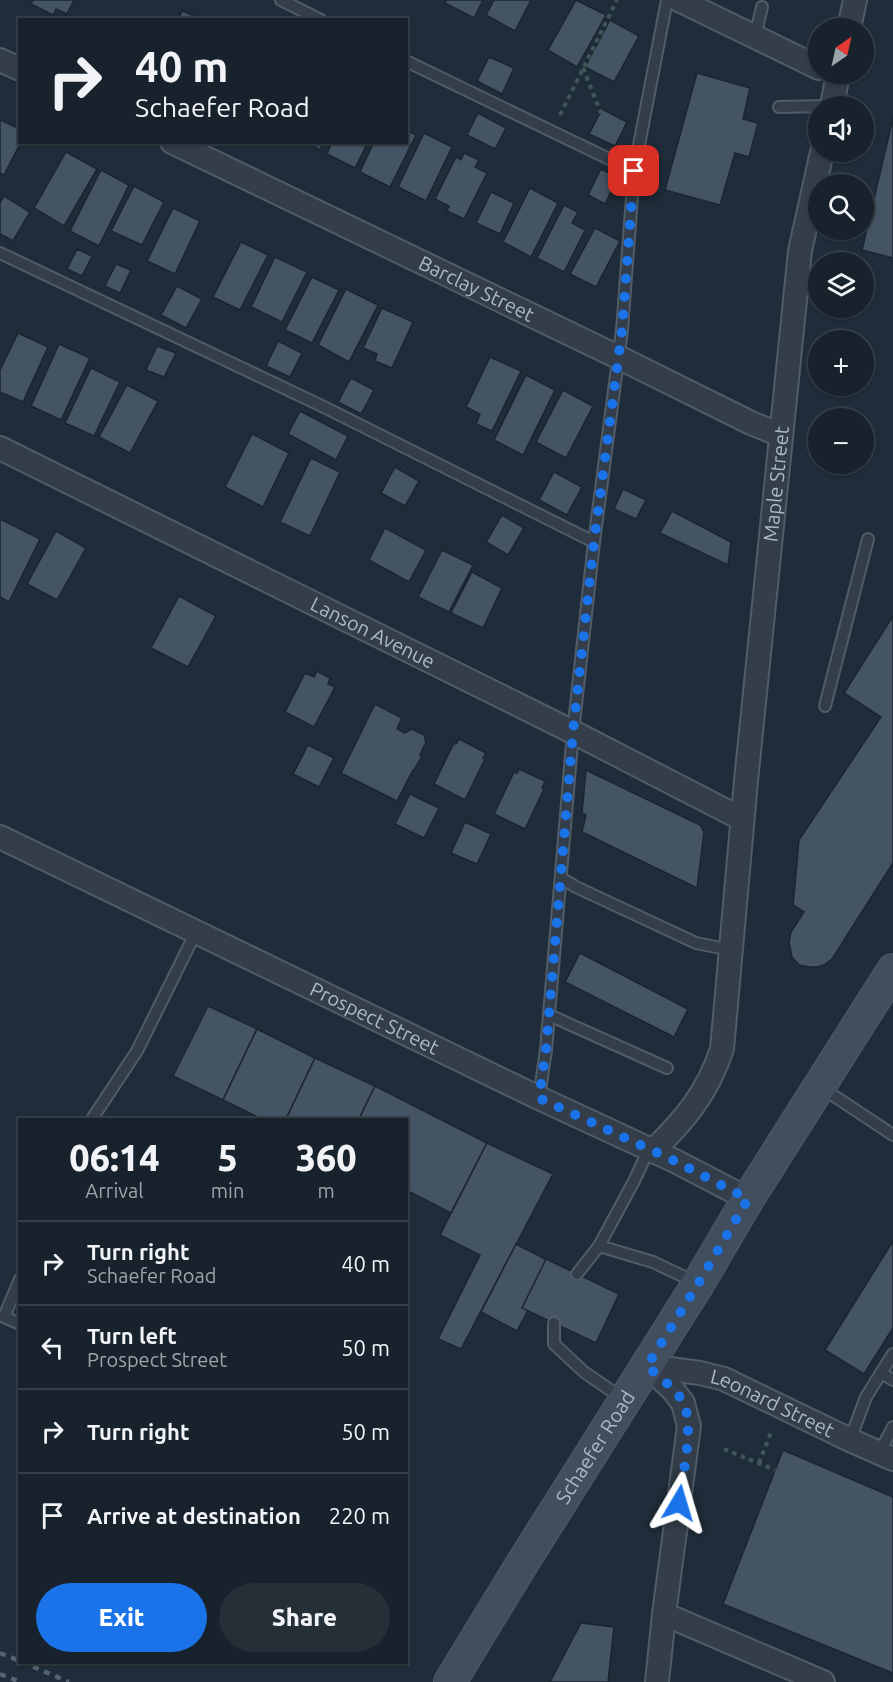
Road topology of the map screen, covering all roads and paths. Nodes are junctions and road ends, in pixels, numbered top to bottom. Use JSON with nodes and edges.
{"nodes":[{"id":1,"x":281,"y":0,"type":"edge"},
{"id":2,"x":617,"y":0,"type":"edge"},
{"id":3,"x":667,"y":0,"type":"edge"},
{"id":4,"x":679,"y":0,"type":"edge"},
{"id":5,"x":855,"y":0,"type":"edge"},
{"id":6,"x":762,"y":7,"type":"dead end"},
{"id":7,"x":317,"y":18,"type":"edge"},
{"id":8,"x":851,"y":18,"type":"edge"},
{"id":9,"x":755,"y":37,"type":"junction"},
{"id":10,"x":0,"y":60,"type":"edge"},
{"id":11,"x":408,"y":62,"type":"edge"},
{"id":12,"x":808,"y":62,"type":"edge"},
{"id":13,"x":583,"y":67,"type":"junction"},
{"id":14,"x":18,"y":68,"type":"edge"},
{"id":15,"x":808,"y":106,"type":"edge"},
{"id":16,"x":779,"y":107,"type":"dead end"},
{"id":17,"x":601,"y":113,"type":"dead end"},
{"id":18,"x":557,"y":122,"type":"dead end"},
{"id":19,"x":176,"y":144,"type":"edge"},
{"id":20,"x":820,"y":162,"type":"edge"},
{"id":21,"x":634,"y":171,"type":"junction"},
{"id":22,"x":0,"y":253,"type":"edge"},
{"id":23,"x":808,"y":286,"type":"edge"},
{"id":24,"x":618,"y":357,"type":"junction"},
{"id":25,"x":781,"y":435,"type":"junction"},
{"id":26,"x":0,"y":448,"type":"edge"},
{"id":27,"x":868,"y":539,"type":"dead end"},
{"id":28,"x":594,"y":542,"type":"junction"},
{"id":29,"x":825,"y":706,"type":"dead end"},
{"id":30,"x":573,"y":732,"type":"junction"},
{"id":31,"x":742,"y":819,"type":"junction"},
{"id":32,"x":0,"y":837,"type":"edge"},
{"id":33,"x":561,"y":878,"type":"junction"},
{"id":34,"x":196,"y":932,"type":"junction"},
{"id":35,"x":731,"y":950,"type":"junction"},
{"id":36,"x":893,"y":970,"type":"edge"},
{"id":37,"x":549,"y":1015,"type":"junction"},
{"id":38,"x":667,"y":1068,"type":"dead end"},
{"id":39,"x":819,"y":1087,"type":"junction"},
{"id":40,"x":539,"y":1098,"type":"junction"},
{"id":41,"x":93,"y":1118,"type":"edge"},
{"id":42,"x":893,"y":1135,"type":"edge"},
{"id":43,"x":651,"y":1150,"type":"junction"},
{"id":44,"x":748,"y":1199,"type":"junction"},
{"id":45,"x":599,"y":1246,"type":"junction"},
{"id":46,"x":577,"y":1274,"type":"dead end"},
{"id":47,"x":698,"y":1284,"type":"junction"},
{"id":48,"x":18,"y":1285,"type":"edge"},
{"id":49,"x":18,"y":1323,"type":"edge"},
{"id":50,"x":554,"y":1323,"type":"dead end"},
{"id":51,"x":893,"y":1354,"type":"edge"},
{"id":52,"x":647,"y":1366,"type":"junction"},
{"id":53,"x":881,"y":1373,"type":"junction"},
{"id":54,"x":893,"y":1380,"type":"edge"},
{"id":55,"x":626,"y":1401,"type":"junction"},
{"id":56,"x":893,"y":1427,"type":"edge"},
{"id":57,"x":772,"y":1430,"type":"dead end"},
{"id":58,"x":850,"y":1440,"type":"junction"},
{"id":59,"x":723,"y":1449,"type":"dead end"},
{"id":60,"x":886,"y":1456,"type":"edge"},
{"id":61,"x":759,"y":1463,"type":"junction"},
{"id":62,"x":776,"y":1470,"type":"dead end"},
{"id":63,"x":664,"y":1614,"type":"junction"},
{"id":64,"x":450,"y":1682,"type":"edge"},
{"id":65,"x":657,"y":1682,"type":"edge"},
{"id":66,"x":823,"y":1682,"type":"edge"}],
"edges":[{"from":1,"to":7,"type":"lane"},
{"from":2,"to":13,"type":"path"},
{"from":3,"to":21,"type":"lane"},
{"from":4,"to":9,"type":"street"},
{"from":5,"to":8,"type":"street"},
{"from":6,"to":9,"type":"lane"},
{"from":9,"to":12,"type":"street"},
{"from":10,"to":14,"type":"street"},
{"from":11,"to":21,"type":"lane"},
{"from":13,"to":17,"type":"path"},
{"from":13,"to":18,"type":"path"},
{"from":15,"to":16,"type":"lane"},
{"from":19,"to":24,"type":"street","name":"Barclay Street"},
{"from":20,"to":23,"type":"street","name":"Maple Street"},
{"from":21,"to":24,"type":"lane"},
{"from":22,"to":28,"type":"lane"},
{"from":23,"to":25,"type":"street","name":"Maple Street"},
{"from":24,"to":25,"type":"street","name":"Barclay Street"},
{"from":24,"to":28,"type":"lane"},
{"from":25,"to":31,"type":"street","name":"Maple Street"},
{"from":26,"to":30,"type":"street","name":"Lanson Avenue"},
{"from":27,"to":29,"type":"lane"},
{"from":28,"to":30,"type":"lane"},
{"from":30,"to":31,"type":"street","name":"Lanson Avenue"},
{"from":30,"to":33,"type":"lane"},
{"from":31,"to":35,"type":"street","name":"Maple Street"},
{"from":32,"to":34,"type":"street","name":"Prospect Street"},
{"from":33,"to":35,"type":"lane"},
{"from":33,"to":37,"type":"lane"},
{"from":34,"to":40,"type":"street","name":"Prospect Street"},
{"from":34,"to":41,"type":"lane"},
{"from":35,"to":43,"type":"street","name":"Maple Street"},
{"from":36,"to":39,"type":"main road","name":"Schaefer Road"},
{"from":37,"to":38,"type":"lane"},
{"from":37,"to":40,"type":"lane"},
{"from":39,"to":42,"type":"lane"},
{"from":39,"to":44,"type":"main road","name":"Schaefer Road"},
{"from":40,"to":43,"type":"street","name":"Prospect Street"},
{"from":43,"to":44,"type":"street","name":"Prospect Street"},
{"from":43,"to":45,"type":"lane"},
{"from":44,"to":47,"type":"main road","name":"Schaefer Road"},
{"from":45,"to":46,"type":"lane"},
{"from":45,"to":47,"type":"lane"},
{"from":47,"to":52,"type":"main road","name":"Schaefer Road"},
{"from":48,"to":49,"type":"lane"},
{"from":50,"to":55,"type":"lane"},
{"from":51,"to":53,"type":"lane"},
{"from":52,"to":55,"type":"main road","name":"Schaefer Road"},
{"from":52,"to":58,"type":"street","name":"Leonard Street"},
{"from":52,"to":63,"type":"street"},
{"from":53,"to":54,"type":"lane"},
{"from":53,"to":58,"type":"lane"},
{"from":55,"to":64,"type":"main road","name":"Schaefer Road"},
{"from":56,"to":60,"type":"lane"},
{"from":57,"to":61,"type":"path"},
{"from":58,"to":60,"type":"street","name":"Leonard Street"},
{"from":59,"to":61,"type":"path"},
{"from":61,"to":62,"type":"path"},
{"from":63,"to":65,"type":"street"},
{"from":63,"to":66,"type":"street"}]}
